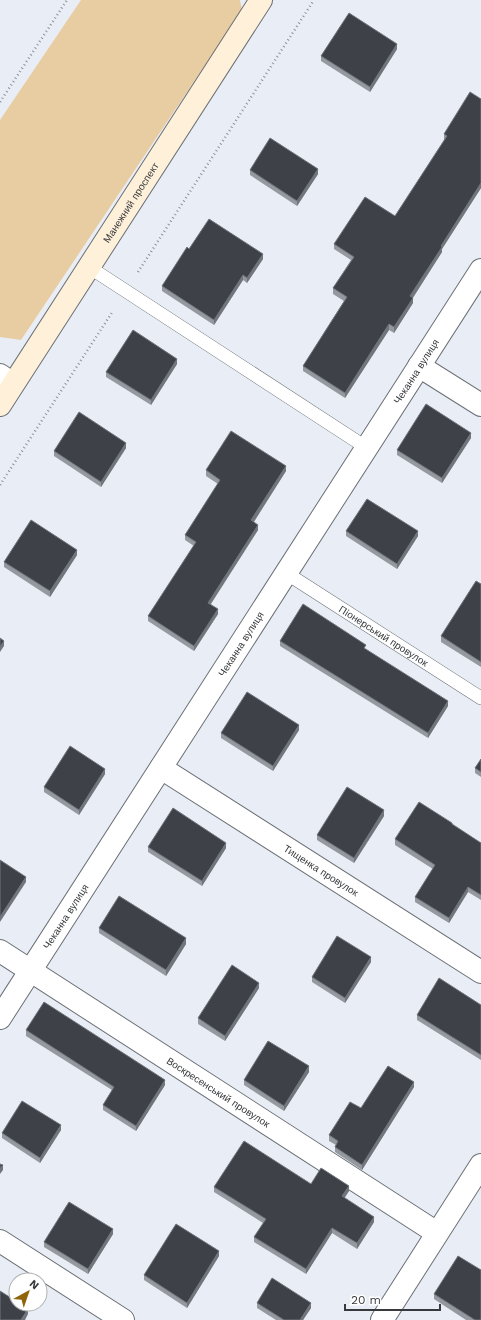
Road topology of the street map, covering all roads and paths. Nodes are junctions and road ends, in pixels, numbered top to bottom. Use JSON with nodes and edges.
{"nodes":[{"id":1,"x":67,"y":0,"type":"edge"},
{"id":2,"x":261,"y":0,"type":"edge"},
{"id":3,"x":314,"y":0,"type":"edge"},
{"id":4,"x":0,"y":102,"type":"edge"},
{"id":5,"x":89,"y":267,"type":"junction"},
{"id":6,"x":481,"y":270,"type":"edge"},
{"id":7,"x":126,"y":291,"type":"junction"},
{"id":8,"x":419,"y":366,"type":"junction"},
{"id":9,"x":7,"y":380,"type":"edge"},
{"id":10,"x":0,"y":405,"type":"edge"},
{"id":11,"x":481,"y":405,"type":"edge"},
{"id":12,"x":367,"y":448,"type":"junction"},
{"id":13,"x":0,"y":485,"type":"edge"},
{"id":14,"x":286,"y":573,"type":"junction"},
{"id":15,"x":481,"y":698,"type":"edge"},
{"id":16,"x":161,"y":768,"type":"junction"},
{"id":17,"x":0,"y":951,"type":"edge"},
{"id":18,"x":30,"y":971,"type":"junction"},
{"id":19,"x":481,"y":972,"type":"edge"},
{"id":20,"x":0,"y":1018,"type":"edge"},
{"id":21,"x":481,"y":1165,"type":"edge"},
{"id":22,"x":437,"y":1233,"type":"junction"},
{"id":23,"x":0,"y":1241,"type":"edge"},
{"id":24,"x":124,"y":1320,"type":"edge"},
{"id":25,"x":382,"y":1320,"type":"edge"}],
"edges":[{"from":1,"to":4,"type":"path"},
{"from":2,"to":5,"type":"street","name":"Манежний проспект"},
{"from":3,"to":7,"type":"path"},
{"from":5,"to":7,"type":"lane"},
{"from":5,"to":9,"type":"street","name":"Манежний проспект"},
{"from":6,"to":8,"type":"street","name":"Чеканна вулиця"},
{"from":7,"to":12,"type":"lane"},
{"from":7,"to":13,"type":"path"},
{"from":8,"to":11,"type":"street"},
{"from":8,"to":12,"type":"street","name":"Чеканна вулиця"},
{"from":9,"to":10,"type":"street","name":"Манежний проспект"},
{"from":12,"to":14,"type":"street","name":"Чеканна вулиця"},
{"from":14,"to":15,"type":"lane","name":"Пiонерський провулок"},
{"from":14,"to":16,"type":"street","name":"Чеканна вулиця"},
{"from":16,"to":18,"type":"street","name":"Чеканна вулиця"},
{"from":16,"to":19,"type":"street","name":"Тищенка провулок"},
{"from":17,"to":18,"type":"street","name":"Воскресенський провулок"},
{"from":18,"to":20,"type":"street","name":"Чеканна вулиця"},
{"from":18,"to":22,"type":"street","name":"Воскресенський провулок"},
{"from":21,"to":22,"type":"street"},
{"from":22,"to":25,"type":"street"},
{"from":23,"to":24,"type":"street"}]}
